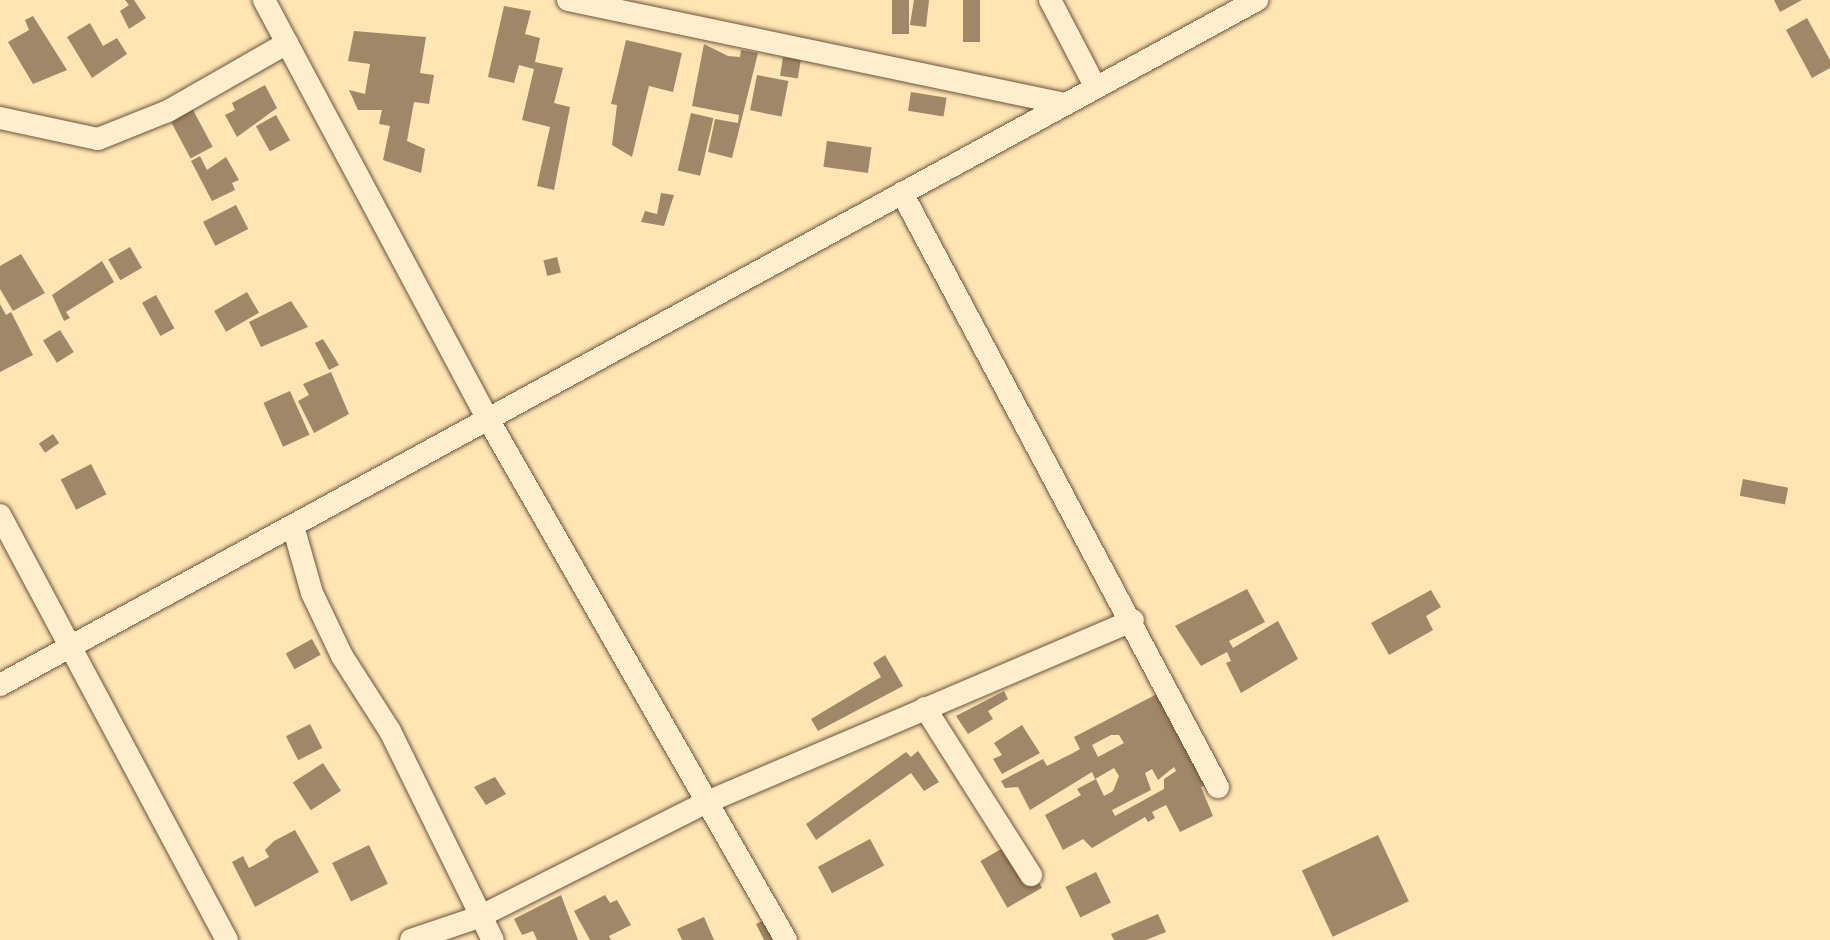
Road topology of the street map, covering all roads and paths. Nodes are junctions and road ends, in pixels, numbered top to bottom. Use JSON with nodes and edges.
{"nodes":[{"id":1,"x":264,"y":0,"type":"edge"},
{"id":2,"x":568,"y":0,"type":"edge"},
{"id":3,"x":1050,"y":0,"type":"edge"},
{"id":4,"x":1257,"y":0,"type":"edge"},
{"id":5,"x":287,"y":43,"type":"junction"},
{"id":6,"x":1096,"y":88,"type":"junction"},
{"id":7,"x":1065,"y":104,"type":"junction"},
{"id":8,"x":0,"y":118,"type":"edge"},
{"id":9,"x":902,"y":193,"type":"junction"},
{"id":10,"x":488,"y":419,"type":"junction"},
{"id":11,"x":0,"y":515,"type":"edge"},
{"id":12,"x":293,"y":526,"type":"junction"},
{"id":13,"x":1133,"y":620,"type":"junction"},
{"id":14,"x":72,"y":646,"type":"junction"},
{"id":15,"x":0,"y":685,"type":"edge"},
{"id":16,"x":925,"y":708,"type":"junction"},
{"id":17,"x":1218,"y":787,"type":"dead end"},
{"id":18,"x":707,"y":802,"type":"junction"},
{"id":19,"x":1031,"y":875,"type":"dead end"},
{"id":20,"x":479,"y":917,"type":"junction"},
{"id":21,"x":227,"y":940,"type":"edge"},
{"id":22,"x":411,"y":940,"type":"edge"},
{"id":23,"x":493,"y":940,"type":"edge"},
{"id":24,"x":786,"y":940,"type":"edge"}],
"edges":[{"from":1,"to":5,"type":"street"},
{"from":2,"to":7,"type":"street"},
{"from":3,"to":6,"type":"street"},
{"from":4,"to":6,"type":"street"},
{"from":5,"to":8,"type":"street"},
{"from":5,"to":10,"type":"street"},
{"from":6,"to":7,"type":"street"},
{"from":7,"to":9,"type":"street"},
{"from":9,"to":10,"type":"street"},
{"from":9,"to":13,"type":"street"},
{"from":10,"to":12,"type":"street"},
{"from":10,"to":18,"type":"street"},
{"from":11,"to":14,"type":"street"},
{"from":12,"to":14,"type":"street"},
{"from":12,"to":20,"type":"street"},
{"from":13,"to":16,"type":"street"},
{"from":13,"to":17,"type":"street"},
{"from":14,"to":15,"type":"street"},
{"from":14,"to":21,"type":"street"},
{"from":16,"to":18,"type":"street"},
{"from":16,"to":19,"type":"street"},
{"from":18,"to":20,"type":"street"},
{"from":18,"to":24,"type":"street"},
{"from":20,"to":22,"type":"street"},
{"from":20,"to":23,"type":"street"}]}
